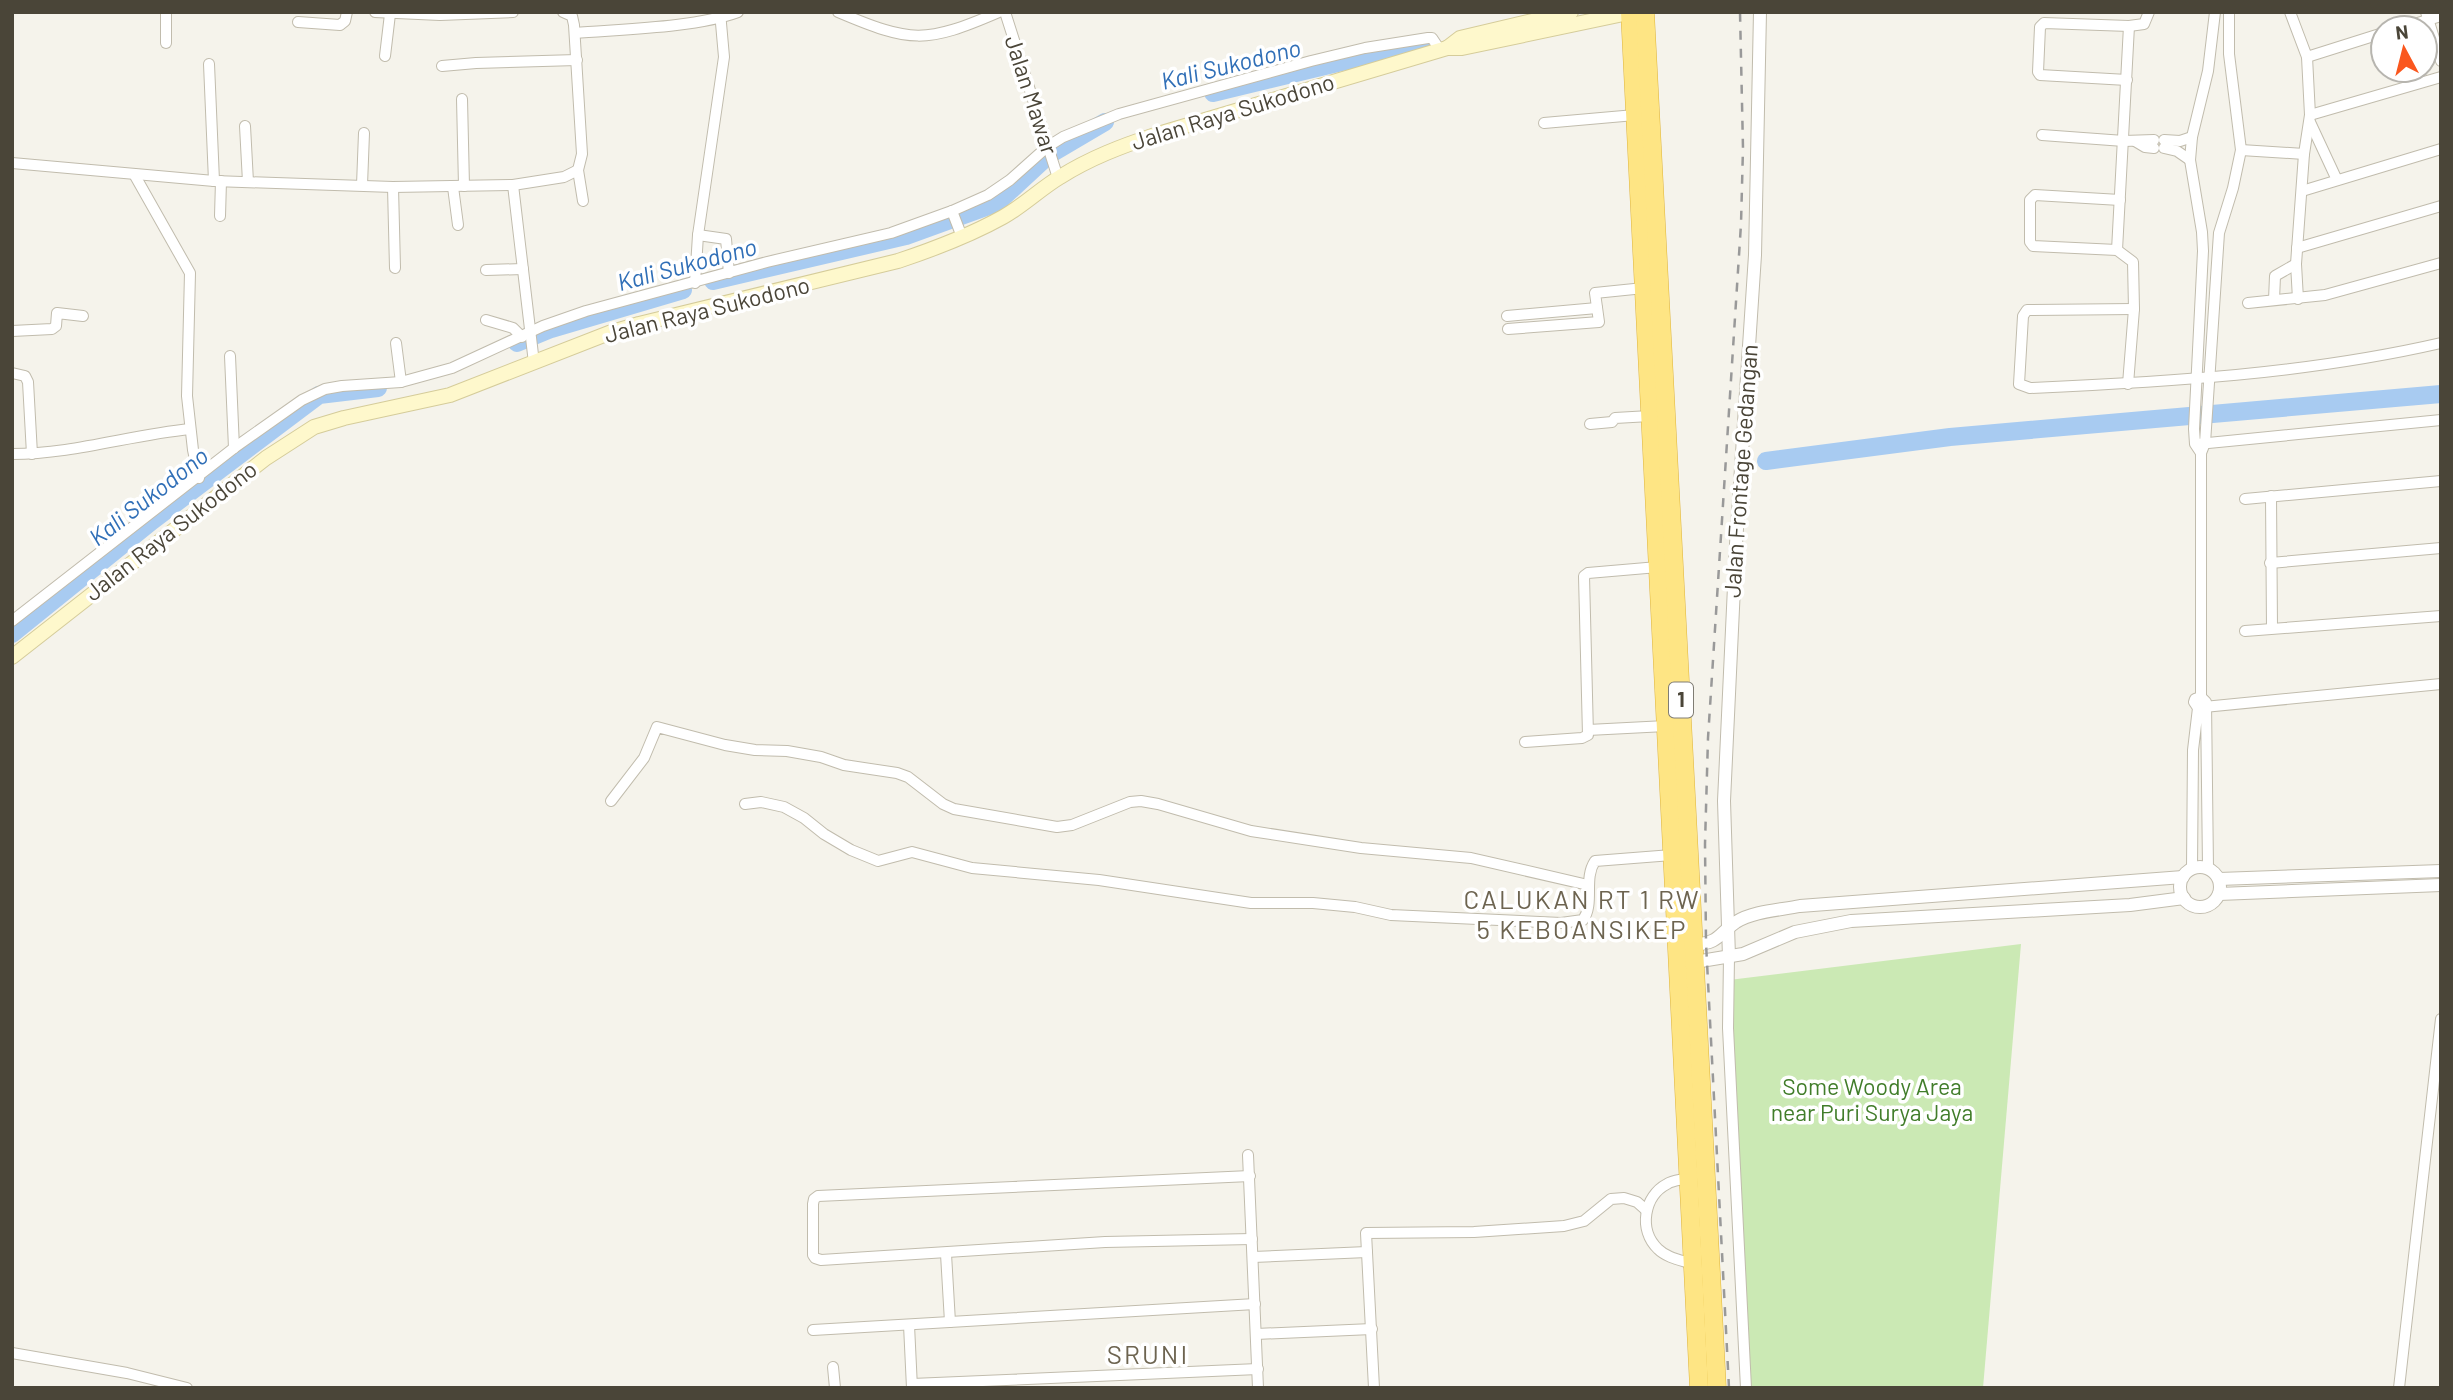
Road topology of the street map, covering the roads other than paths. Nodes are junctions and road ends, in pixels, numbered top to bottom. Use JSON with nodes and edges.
{"nodes":[{"id":1,"x":166,"y":12,"type":"edge"},
{"id":2,"x":347,"y":12,"type":"edge"},
{"id":3,"x":375,"y":12,"type":"edge"},
{"id":4,"x":513,"y":12,"type":"edge"},
{"id":5,"x":563,"y":12,"type":"edge"},
{"id":6,"x":838,"y":12,"type":"edge"},
{"id":7,"x":999,"y":12,"type":"edge"},
{"id":8,"x":1005,"y":12,"type":"edge"},
{"id":9,"x":1571,"y":12,"type":"edge"},
{"id":10,"x":1631,"y":12,"type":"edge"},
{"id":11,"x":1646,"y":12,"type":"edge"},
{"id":12,"x":1760,"y":12,"type":"edge"},
{"id":13,"x":2149,"y":12,"type":"edge"},
{"id":14,"x":2216,"y":12,"type":"edge"},
{"id":15,"x":2229,"y":12,"type":"edge"},
{"id":16,"x":2290,"y":12,"type":"edge"},
{"id":17,"x":481,"y":13,"type":"edge"},
{"id":18,"x":390,"y":14,"type":"edge"},
{"id":19,"x":729,"y":14,"type":"edge"},
{"id":20,"x":298,"y":22,"type":"dead end"},
{"id":21,"x":2129,"y":26,"type":"junction"},
{"id":22,"x":575,"y":33,"type":"junction"},
{"id":23,"x":2369,"y":37,"type":"edge"},
{"id":24,"x":166,"y":43,"type":"dead end"},
{"id":25,"x":1444,"y":49,"type":"junction"},
{"id":26,"x":386,"y":56,"type":"dead end"},
{"id":27,"x":2307,"y":57,"type":"junction"},
{"id":28,"x":577,"y":60,"type":"junction"},
{"id":29,"x":209,"y":64,"type":"dead end"},
{"id":30,"x":442,"y":66,"type":"dead end"},
{"id":31,"x":2208,"y":71,"type":"junction"},
{"id":32,"x":2231,"y":71,"type":"junction"},
{"id":33,"x":2441,"y":77,"type":"edge"},
{"id":34,"x":2127,"y":80,"type":"junction"},
{"id":35,"x":462,"y":99,"type":"dead end"},
{"id":36,"x":1635,"y":115,"type":"junction"},
{"id":37,"x":2310,"y":118,"type":"junction"},
{"id":38,"x":1544,"y":123,"type":"dead end"},
{"id":39,"x":245,"y":126,"type":"dead end"},
{"id":40,"x":364,"y":133,"type":"dead end"},
{"id":41,"x":2042,"y":135,"type":"dead end"},
{"id":42,"x":2192,"y":137,"type":"junction"},
{"id":43,"x":2129,"y":141,"type":"junction"},
{"id":44,"x":2159,"y":144,"type":"junction"},
{"id":45,"x":1048,"y":149,"type":"junction"},
{"id":46,"x":2441,"y":149,"type":"edge"},
{"id":47,"x":2241,"y":150,"type":"junction"},
{"id":48,"x":2304,"y":154,"type":"junction"},
{"id":49,"x":2190,"y":160,"type":"junction"},
{"id":50,"x":12,"y":163,"type":"edge"},
{"id":51,"x":578,"y":170,"type":"junction"},
{"id":52,"x":134,"y":174,"type":"junction"},
{"id":53,"x":1056,"y":174,"type":"junction"},
{"id":54,"x":2337,"y":180,"type":"junction"},
{"id":55,"x":218,"y":181,"type":"junction"},
{"id":56,"x":248,"y":182,"type":"junction"},
{"id":57,"x":362,"y":185,"type":"junction"},
{"id":58,"x":513,"y":185,"type":"junction"},
{"id":59,"x":459,"y":186,"type":"junction"},
{"id":60,"x":393,"y":187,"type":"junction"},
{"id":61,"x":2302,"y":191,"type":"junction"},
{"id":62,"x":2120,"y":200,"type":"junction"},
{"id":63,"x":583,"y":201,"type":"dead end"},
{"id":64,"x":2441,"y":206,"type":"edge"},
{"id":65,"x":952,"y":213,"type":"junction"},
{"id":66,"x":219,"y":216,"type":"dead end"},
{"id":67,"x":458,"y":225,"type":"dead end"},
{"id":68,"x":2202,"y":232,"type":"junction"},
{"id":69,"x":2219,"y":233,"type":"junction"},
{"id":70,"x":698,"y":234,"type":"junction"},
{"id":71,"x":961,"y":235,"type":"junction"},
{"id":72,"x":2297,"y":248,"type":"junction"},
{"id":73,"x":2117,"y":250,"type":"junction"},
{"id":74,"x":2441,"y":263,"type":"edge"},
{"id":75,"x":2295,"y":264,"type":"junction"},
{"id":76,"x":395,"y":268,"type":"dead end"},
{"id":77,"x":523,"y":269,"type":"junction"},
{"id":78,"x":486,"y":270,"type":"dead end"},
{"id":79,"x":729,"y":273,"type":"junction"},
{"id":80,"x":695,"y":282,"type":"junction"},
{"id":81,"x":1644,"y":288,"type":"junction"},
{"id":82,"x":2298,"y":299,"type":"junction"},
{"id":83,"x":2274,"y":300,"type":"junction"},
{"id":84,"x":2248,"y":303,"type":"dead end"},
{"id":85,"x":1597,"y":308,"type":"junction"},
{"id":86,"x":2134,"y":309,"type":"junction"},
{"id":87,"x":83,"y":316,"type":"dead end"},
{"id":88,"x":1507,"y":316,"type":"dead end"},
{"id":89,"x":2200,"y":316,"type":"junction"},
{"id":90,"x":2212,"y":317,"type":"junction"},
{"id":91,"x":485,"y":320,"type":"dead end"},
{"id":92,"x":1508,"y":329,"type":"dead end"},
{"id":93,"x":12,"y":331,"type":"edge"},
{"id":94,"x":527,"y":335,"type":"junction"},
{"id":95,"x":2441,"y":343,"type":"edge"},
{"id":96,"x":396,"y":344,"type":"dead end"},
{"id":97,"x":230,"y":356,"type":"dead end"},
{"id":98,"x":533,"y":358,"type":"junction"},
{"id":99,"x":12,"y":373,"type":"edge"},
{"id":100,"x":2209,"y":378,"type":"junction"},
{"id":101,"x":2196,"y":379,"type":"junction"},
{"id":102,"x":401,"y":382,"type":"junction"},
{"id":103,"x":2128,"y":384,"type":"junction"},
{"id":104,"x":1650,"y":416,"type":"junction"},
{"id":105,"x":2441,"y":420,"type":"edge"},
{"id":106,"x":1590,"y":424,"type":"dead end"},
{"id":107,"x":190,"y":429,"type":"junction"},
{"id":108,"x":2200,"y":429,"type":"junction"},
{"id":109,"x":2201,"y":447,"type":"junction"},
{"id":110,"x":234,"y":448,"type":"junction"},
{"id":111,"x":12,"y":454,"type":"edge"},
{"id":112,"x":32,"y":454,"type":"junction"},
{"id":113,"x":199,"y":478,"type":"junction"},
{"id":114,"x":2441,"y":481,"type":"edge"},
{"id":115,"x":2271,"y":496,"type":"junction"},
{"id":116,"x":2245,"y":499,"type":"dead end"},
{"id":117,"x":2441,"y":548,"type":"edge"},
{"id":118,"x":2270,"y":564,"type":"junction"},
{"id":119,"x":1658,"y":567,"type":"junction"},
{"id":120,"x":2441,"y":616,"type":"edge"},
{"id":121,"x":12,"y":621,"type":"edge"},
{"id":122,"x":2272,"y":628,"type":"junction"},
{"id":123,"x":2245,"y":631,"type":"dead end"},
{"id":124,"x":12,"y":657,"type":"edge"},
{"id":125,"x":2441,"y":684,"type":"edge"},
{"id":126,"x":2201,"y":704,"type":"junction"},
{"id":127,"x":1666,"y":726,"type":"junction"},
{"id":128,"x":1588,"y":730,"type":"junction"},
{"id":129,"x":1525,"y":742,"type":"dead end"},
{"id":130,"x":611,"y":801,"type":"dead end"},
{"id":131,"x":745,"y":804,"type":"dead end"},
{"id":132,"x":1672,"y":855,"type":"junction"},
{"id":133,"x":2208,"y":868,"type":"junction"},
{"id":134,"x":2441,"y":871,"type":"edge"},
{"id":135,"x":2188,"y":873,"type":"junction"},
{"id":136,"x":2219,"y":879,"type":"junction"},
{"id":137,"x":1588,"y":885,"type":"junction"},
{"id":138,"x":2441,"y":885,"type":"edge"},
{"id":139,"x":2219,"y":894,"type":"junction"},
{"id":140,"x":2184,"y":898,"type":"junction"},
{"id":141,"x":1730,"y":929,"type":"junction"},
{"id":142,"x":1686,"y":955,"type":"junction"},
{"id":143,"x":1729,"y":957,"type":"junction"},
{"id":144,"x":2441,"y":1019,"type":"edge"},
{"id":145,"x":1248,"y":1155,"type":"dead end"},
{"id":146,"x":1250,"y":1176,"type":"junction"},
{"id":147,"x":1688,"y":1178,"type":"junction"},
{"id":148,"x":1647,"y":1210,"type":"junction"},
{"id":149,"x":1252,"y":1239,"type":"junction"},
{"id":150,"x":1367,"y":1252,"type":"junction"},
{"id":151,"x":946,"y":1254,"type":"junction"},
{"id":152,"x":1253,"y":1257,"type":"junction"},
{"id":153,"x":1693,"y":1264,"type":"junction"},
{"id":154,"x":1255,"y":1304,"type":"junction"},
{"id":155,"x":950,"y":1322,"type":"junction"},
{"id":156,"x":909,"y":1325,"type":"junction"},
{"id":157,"x":1372,"y":1329,"type":"junction"},
{"id":158,"x":813,"y":1330,"type":"dead end"},
{"id":159,"x":1256,"y":1334,"type":"junction"},
{"id":160,"x":12,"y":1353,"type":"edge"},
{"id":161,"x":833,"y":1367,"type":"dead end"},
{"id":162,"x":1258,"y":1368,"type":"junction"},
{"id":163,"x":912,"y":1386,"type":"edge"},
{"id":164,"x":187,"y":1388,"type":"edge"},
{"id":165,"x":835,"y":1388,"type":"edge"},
{"id":166,"x":1258,"y":1388,"type":"edge"},
{"id":167,"x":1374,"y":1388,"type":"edge"},
{"id":168,"x":1699,"y":1388,"type":"edge"},
{"id":169,"x":1717,"y":1388,"type":"edge"},
{"id":170,"x":1746,"y":1388,"type":"edge"},
{"id":171,"x":2399,"y":1388,"type":"edge"}],
"edges":[{"from":1,"to":24,"type":"street"},
{"from":2,"to":20,"type":"street"},
{"from":3,"to":18,"type":"street"},
{"from":4,"to":17,"type":"street"},
{"from":5,"to":22,"type":"street"},
{"from":6,"to":7,"type":"street"},
{"from":8,"to":45,"type":"street","name":"Jalan Mawar"},
{"from":9,"to":25,"type":"main road","name":"Jalan Raya Sukodono"},
{"from":10,"to":25,"type":"main road","name":"Jalan Raya Sukodono"},
{"from":10,"to":36,"type":"highway","number":"1"},
{"from":11,"to":142,"type":"highway","number":"1"},
{"from":12,"to":141,"type":"street","name":"Jalan Frontage Gedangan"},
{"from":13,"to":21,"type":"street"},
{"from":14,"to":31,"type":"street"},
{"from":15,"to":32,"type":"street"},
{"from":16,"to":27,"type":"street"},
{"from":17,"to":18,"type":"street"},
{"from":18,"to":26,"type":"street"},
{"from":19,"to":22,"type":"street"},
{"from":19,"to":70,"type":"street"},
{"from":21,"to":34,"type":"street"},
{"from":21,"to":34,"type":"street"},
{"from":22,"to":28,"type":"street"},
{"from":23,"to":27,"type":"street"},
{"from":25,"to":45,"type":"street"},
{"from":25,"to":53,"type":"main road","name":"Jalan Raya Sukodono"},
{"from":27,"to":37,"type":"street"},
{"from":28,"to":30,"type":"street"},
{"from":28,"to":51,"type":"street"},
{"from":29,"to":55,"type":"street"},
{"from":31,"to":32,"type":"street"},
{"from":31,"to":42,"type":"street"},
{"from":32,"to":47,"type":"street"},
{"from":33,"to":37,"type":"street"},
{"from":34,"to":43,"type":"street"},
{"from":35,"to":59,"type":"street"},
{"from":36,"to":38,"type":"street"},
{"from":36,"to":81,"type":"highway","number":"1"},
{"from":37,"to":48,"type":"street"},
{"from":37,"to":54,"type":"street"},
{"from":39,"to":56,"type":"street"},
{"from":40,"to":57,"type":"street"},
{"from":41,"to":43,"type":"street"},
{"from":42,"to":44,"type":"street"},
{"from":42,"to":49,"type":"street"},
{"from":43,"to":44,"type":"street"},
{"from":43,"to":62,"type":"street"},
{"from":44,"to":49,"type":"street"},
{"from":45,"to":53,"type":"street","name":"Jalan Mawar"},
{"from":45,"to":65,"type":"street"},
{"from":46,"to":54,"type":"street"},
{"from":47,"to":48,"type":"street"},
{"from":47,"to":69,"type":"street"},
{"from":48,"to":61,"type":"street"},
{"from":49,"to":68,"type":"street"},
{"from":50,"to":52,"type":"street"},
{"from":51,"to":58,"type":"street"},
{"from":51,"to":63,"type":"street"},
{"from":52,"to":55,"type":"street"},
{"from":52,"to":107,"type":"street"},
{"from":53,"to":71,"type":"main road","name":"Jalan Raya Sukodono"},
{"from":54,"to":61,"type":"street"},
{"from":55,"to":56,"type":"street"},
{"from":55,"to":66,"type":"street"},
{"from":56,"to":57,"type":"street"},
{"from":57,"to":60,"type":"street"},
{"from":58,"to":59,"type":"street"},
{"from":58,"to":77,"type":"street"},
{"from":59,"to":60,"type":"street"},
{"from":59,"to":67,"type":"street"},
{"from":60,"to":76,"type":"street"},
{"from":61,"to":72,"type":"street"},
{"from":62,"to":73,"type":"street"},
{"from":62,"to":73,"type":"street"},
{"from":64,"to":72,"type":"street"},
{"from":65,"to":71,"type":"street"},
{"from":65,"to":79,"type":"street"},
{"from":68,"to":69,"type":"street"},
{"from":68,"to":89,"type":"street"},
{"from":69,"to":90,"type":"street"},
{"from":70,"to":79,"type":"street"},
{"from":70,"to":80,"type":"street"},
{"from":71,"to":98,"type":"main road","name":"Jalan Raya Sukodono"},
{"from":72,"to":75,"type":"street"},
{"from":73,"to":86,"type":"street"},
{"from":74,"to":82,"type":"street"},
{"from":75,"to":82,"type":"street"},
{"from":75,"to":83,"type":"street"},
{"from":77,"to":78,"type":"street"},
{"from":77,"to":94,"type":"street"},
{"from":79,"to":80,"type":"street"},
{"from":80,"to":94,"type":"street"},
{"from":81,"to":85,"type":"street"},
{"from":81,"to":104,"type":"highway","number":"1"},
{"from":82,"to":83,"type":"street"},
{"from":83,"to":84,"type":"street"},
{"from":85,"to":88,"type":"street"},
{"from":85,"to":92,"type":"street"},
{"from":86,"to":103,"type":"street"},
{"from":86,"to":103,"type":"street"},
{"from":87,"to":93,"type":"street"},
{"from":89,"to":90,"type":"street"},
{"from":89,"to":101,"type":"street"},
{"from":90,"to":100,"type":"street"},
{"from":91,"to":94,"type":"street"},
{"from":94,"to":98,"type":"street"},
{"from":94,"to":102,"type":"street"},
{"from":95,"to":100,"type":"street"},
{"from":96,"to":102,"type":"street"},
{"from":97,"to":110,"type":"street"},
{"from":98,"to":124,"type":"main road","name":"Jalan Raya Sukodono"},
{"from":99,"to":112,"type":"street"},
{"from":100,"to":101,"type":"street"},
{"from":100,"to":108,"type":"street"},
{"from":101,"to":103,"type":"street"},
{"from":101,"to":108,"type":"street"},
{"from":102,"to":110,"type":"street"},
{"from":104,"to":106,"type":"street"},
{"from":104,"to":119,"type":"highway","number":"1"},
{"from":105,"to":109,"type":"street"},
{"from":107,"to":112,"type":"street"},
{"from":107,"to":113,"type":"street"},
{"from":108,"to":109,"type":"street"},
{"from":109,"to":126,"type":"street"},
{"from":110,"to":113,"type":"street"},
{"from":111,"to":112,"type":"street"},
{"from":113,"to":121,"type":"street"},
{"from":114,"to":115,"type":"street"},
{"from":115,"to":116,"type":"street"},
{"from":115,"to":118,"type":"street"},
{"from":117,"to":118,"type":"street"},
{"from":118,"to":122,"type":"street"},
{"from":119,"to":127,"type":"highway","number":"1"},
{"from":119,"to":128,"type":"street"},
{"from":120,"to":122,"type":"street"},
{"from":122,"to":123,"type":"street"},
{"from":125,"to":126,"type":"street"},
{"from":126,"to":133,"type":"street"},
{"from":126,"to":135,"type":"street"},
{"from":127,"to":128,"type":"street"},
{"from":127,"to":132,"type":"highway","number":"1"},
{"from":128,"to":129,"type":"street"},
{"from":130,"to":137,"type":"street"},
{"from":131,"to":137,"type":"street"},
{"from":132,"to":137,"type":"street"},
{"from":132,"to":142,"type":"highway","number":"1"},
{"from":133,"to":135,"type":"street"},
{"from":133,"to":136,"type":"street"},
{"from":134,"to":136,"type":"street"},
{"from":135,"to":140,"type":"street"},
{"from":135,"to":141,"type":"street"},
{"from":136,"to":139,"type":"street"},
{"from":138,"to":139,"type":"street"},
{"from":139,"to":140,"type":"street"},
{"from":140,"to":143,"type":"street"},
{"from":141,"to":142,"type":"street"},
{"from":141,"to":143,"type":"street","name":"Jalan Frontage Gedangan"},
{"from":142,"to":143,"type":"street"},
{"from":142,"to":147,"type":"highway","number":"1"},
{"from":142,"to":169,"type":"highway","number":"1"},
{"from":143,"to":170,"type":"street"},
{"from":144,"to":171,"type":"street"},
{"from":145,"to":146,"type":"street"},
{"from":146,"to":149,"type":"street"},
{"from":146,"to":151,"type":"street"},
{"from":147,"to":148,"type":"street"},
{"from":147,"to":153,"type":"highway","number":"1"},
{"from":148,"to":150,"type":"street"},
{"from":148,"to":153,"type":"street"},
{"from":149,"to":151,"type":"street"},
{"from":149,"to":152,"type":"street"},
{"from":150,"to":152,"type":"street"},
{"from":150,"to":157,"type":"street"},
{"from":151,"to":155,"type":"street"},
{"from":152,"to":154,"type":"street"},
{"from":153,"to":168,"type":"highway","number":"1"},
{"from":154,"to":155,"type":"street"},
{"from":154,"to":159,"type":"street"},
{"from":155,"to":156,"type":"street"},
{"from":156,"to":158,"type":"street"},
{"from":156,"to":163,"type":"street"},
{"from":157,"to":159,"type":"street"},
{"from":157,"to":167,"type":"street"},
{"from":159,"to":162,"type":"street"},
{"from":160,"to":164,"type":"street"},
{"from":161,"to":165,"type":"street"},
{"from":162,"to":163,"type":"street"},
{"from":162,"to":166,"type":"street"}]}
